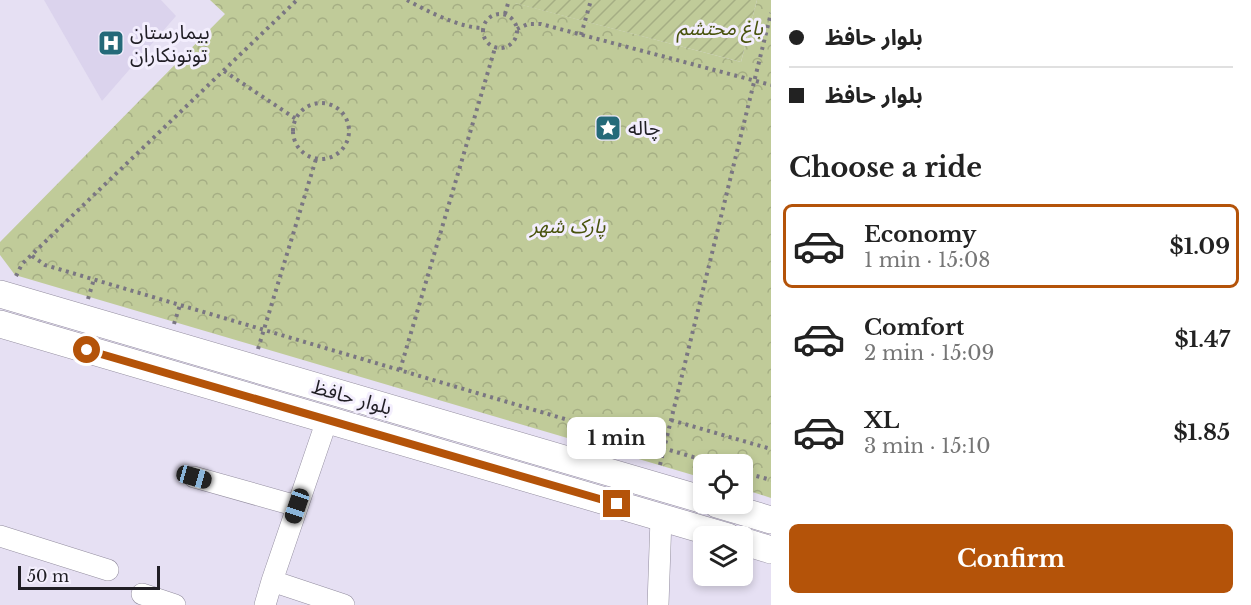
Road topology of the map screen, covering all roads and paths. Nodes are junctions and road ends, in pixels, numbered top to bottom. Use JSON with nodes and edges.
{"nodes":[{"id":1,"x":297,"y":0,"type":"edge"},
{"id":2,"x":407,"y":0,"type":"edge"},
{"id":3,"x":508,"y":0,"type":"edge"},
{"id":4,"x":591,"y":0,"type":"edge"},
{"id":5,"x":771,"y":13,"type":"edge"},
{"id":6,"x":505,"y":14,"type":"junction"},
{"id":7,"x":483,"y":28,"type":"junction"},
{"id":8,"x":518,"y":29,"type":"junction"},
{"id":9,"x":581,"y":34,"type":"junction"},
{"id":10,"x":495,"y":48,"type":"junction"},
{"id":11,"x":224,"y":71,"type":"junction"},
{"id":12,"x":754,"y":81,"type":"junction"},
{"id":13,"x":771,"y":85,"type":"edge"},
{"id":14,"x":296,"y":119,"type":"junction"},
{"id":15,"x":316,"y":159,"type":"junction"},
{"id":16,"x":32,"y":256,"type":"junction"},
{"id":17,"x":94,"y":279,"type":"junction"},
{"id":18,"x":3,"y":295,"type":"edge"},
{"id":19,"x":87,"y":303,"type":"dead end"},
{"id":20,"x":180,"y":304,"type":"junction"},
{"id":21,"x":0,"y":324,"type":"edge"},
{"id":22,"x":172,"y":328,"type":"dead end"},
{"id":23,"x":265,"y":330,"type":"junction"},
{"id":24,"x":257,"y":352,"type":"dead end"},
{"id":25,"x":400,"y":370,"type":"junction"},
{"id":26,"x":327,"y":420,"type":"junction"},
{"id":27,"x":671,"y":420,"type":"junction"},
{"id":28,"x":664,"y":448,"type":"junction"},
{"id":29,"x":771,"y":449,"type":"edge"},
{"id":30,"x":693,"y":457,"type":"edge"},
{"id":31,"x":753,"y":475,"type":"edge"},
{"id":32,"x":194,"y":477,"type":"dead end"},
{"id":33,"x":662,"y":480,"type":"junction"},
{"id":34,"x":771,"y":480,"type":"edge"},
{"id":35,"x":693,"y":495,"type":"edge"},
{"id":36,"x":297,"y":506,"type":"junction"},
{"id":37,"x":751,"y":514,"type":"edge"},
{"id":38,"x":661,"y":518,"type":"junction"},
{"id":39,"x":771,"y":520,"type":"edge"},
{"id":40,"x":693,"y":527,"type":"edge"},
{"id":41,"x":0,"y":536,"type":"edge"},
{"id":42,"x":753,"y":544,"type":"edge"},
{"id":43,"x":771,"y":550,"type":"edge"},
{"id":44,"x":108,"y":570,"type":"dead end"},
{"id":45,"x":272,"y":581,"type":"junction"},
{"id":46,"x":142,"y":594,"type":"dead end"},
{"id":47,"x":175,"y":605,"type":"edge"},
{"id":48,"x":265,"y":605,"type":"edge"},
{"id":49,"x":344,"y":605,"type":"edge"},
{"id":50,"x":658,"y":605,"type":"edge"}],
"edges":[{"from":1,"to":11,"type":"path"},
{"from":2,"to":7,"type":"path"},
{"from":3,"to":6,"type":"path"},
{"from":4,"to":9,"type":"path"},
{"from":5,"to":12,"type":"path"},
{"from":6,"to":7,"type":"path"},
{"from":6,"to":8,"type":"path"},
{"from":7,"to":10,"type":"path"},
{"from":8,"to":9,"type":"path"},
{"from":8,"to":10,"type":"path"},
{"from":9,"to":12,"type":"path"},
{"from":10,"to":25,"type":"path"},
{"from":11,"to":14,"type":"path"},
{"from":11,"to":16,"type":"path"},
{"from":12,"to":13,"type":"path"},
{"from":12,"to":27,"type":"path"},
{"from":14,"to":15,"type":"path"},
{"from":14,"to":15,"type":"path"},
{"from":15,"to":23,"type":"path"},
{"from":16,"to":17,"type":"path"},
{"from":16,"to":18,"type":"path"},
{"from":17,"to":19,"type":"path"},
{"from":17,"to":20,"type":"path"},
{"from":18,"to":33,"type":"main road","name":"بلوار حافظ"},
{"from":20,"to":22,"type":"path"},
{"from":20,"to":23,"type":"path"},
{"from":21,"to":26,"type":"main road","name":"بلوار حافظ"},
{"from":23,"to":24,"type":"path"},
{"from":23,"to":25,"type":"path"},
{"from":25,"to":28,"type":"path"},
{"from":26,"to":36,"type":"street"},
{"from":26,"to":38,"type":"main road","name":"بلوار حافظ"},
{"from":27,"to":28,"type":"path"},
{"from":27,"to":29,"type":"path"},
{"from":28,"to":30,"type":"path"},
{"from":28,"to":33,"type":"path"},
{"from":31,"to":34,"type":"path"},
{"from":32,"to":36,"type":"street"},
{"from":33,"to":35,"type":"main road","name":"بلوار حافظ"},
{"from":33,"to":38,"type":"main road"},
{"from":36,"to":45,"type":"street"},
{"from":37,"to":39,"type":"main road"},
{"from":38,"to":40,"type":"main road","name":"بلوار حافظ"},
{"from":38,"to":50,"type":"street"},
{"from":41,"to":44,"type":"street"},
{"from":42,"to":43,"type":"main road"},
{"from":45,"to":48,"type":"street"},
{"from":45,"to":49,"type":"street"},
{"from":46,"to":47,"type":"street"}]}
